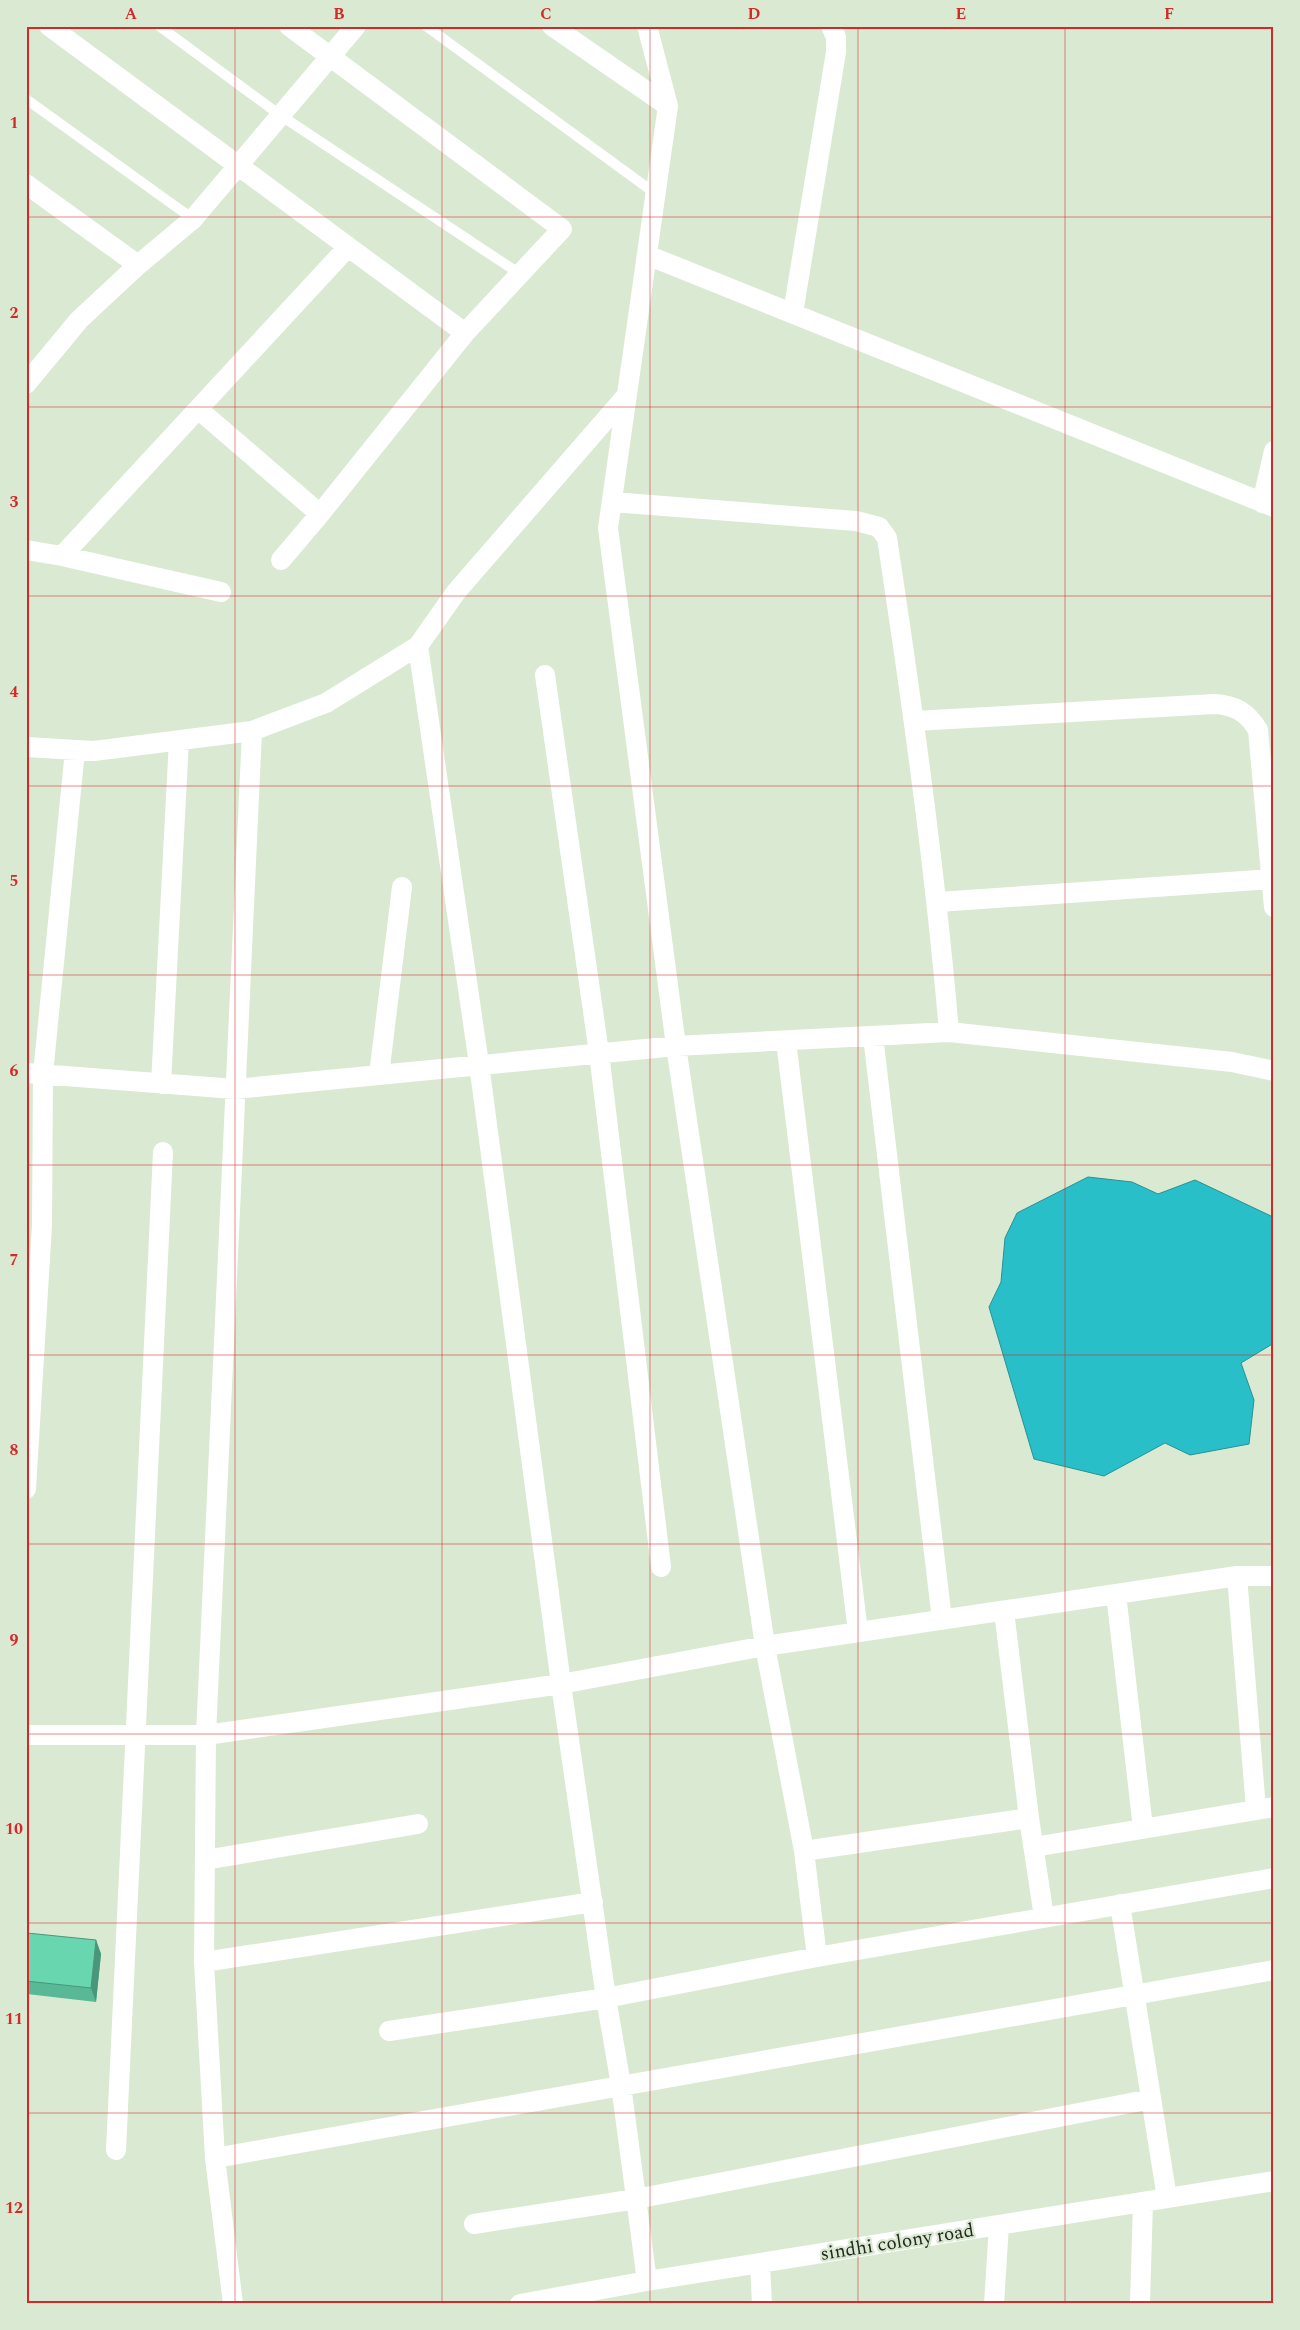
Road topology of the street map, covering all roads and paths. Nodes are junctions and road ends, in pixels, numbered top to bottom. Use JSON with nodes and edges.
{"nodes":[{"id":1,"x":49,"y":26,"type":"edge"},
{"id":2,"x":159,"y":26,"type":"edge"},
{"id":3,"x":289,"y":26,"type":"edge"},
{"id":4,"x":356,"y":26,"type":"edge"},
{"id":5,"x":426,"y":26,"type":"edge"},
{"id":6,"x":552,"y":26,"type":"edge"},
{"id":7,"x":647,"y":26,"type":"edge"},
{"id":8,"x":831,"y":26,"type":"edge"},
{"id":9,"x":331,"y":57,"type":"junction"},
{"id":10,"x":26,"y":99,"type":"edge"},
{"id":11,"x":668,"y":106,"type":"junction"},
{"id":12,"x":280,"y":115,"type":"junction"},
{"id":13,"x":237,"y":165,"type":"junction"},
{"id":14,"x":26,"y":184,"type":"edge"},
{"id":15,"x":656,"y":194,"type":"junction"},
{"id":16,"x":193,"y":219,"type":"junction"},
{"id":17,"x":348,"y":247,"type":"junction"},
{"id":18,"x":647,"y":255,"type":"junction"},
{"id":19,"x":138,"y":265,"type":"junction"},
{"id":20,"x":520,"y":274,"type":"junction"},
{"id":21,"x":793,"y":313,"type":"junction"},
{"id":22,"x":465,"y":333,"type":"junction"},
{"id":23,"x":26,"y":384,"type":"edge"},
{"id":24,"x":627,"y":395,"type":"junction"},
{"id":25,"x":198,"y":409,"type":"junction"},
{"id":26,"x":1274,"y":451,"type":"edge"},
{"id":27,"x":612,"y":502,"type":"junction"},
{"id":28,"x":1268,"y":505,"type":"edge"},
{"id":29,"x":320,"y":514,"type":"junction"},
{"id":30,"x":26,"y":550,"type":"edge"},
{"id":31,"x":62,"y":556,"type":"junction"},
{"id":32,"x":281,"y":560,"type":"dead end"},
{"id":33,"x":221,"y":592,"type":"dead end"},
{"id":34,"x":418,"y":646,"type":"junction"},
{"id":35,"x":544,"y":675,"type":"dead end"},
{"id":36,"x":915,"y":720,"type":"junction"},
{"id":37,"x":252,"y":731,"type":"junction"},
{"id":38,"x":179,"y":740,"type":"junction"},
{"id":39,"x":26,"y":747,"type":"edge"},
{"id":40,"x":76,"y":750,"type":"junction"},
{"id":41,"x":1273,"y":879,"type":"edge"},
{"id":42,"x":402,"y":886,"type":"dead end"},
{"id":43,"x":938,"y":902,"type":"junction"},
{"id":44,"x":1274,"y":907,"type":"edge"},
{"id":45,"x":950,"y":1032,"type":"junction"},
{"id":46,"x":873,"y":1036,"type":"junction"},
{"id":47,"x":786,"y":1041,"type":"junction"},
{"id":48,"x":676,"y":1046,"type":"junction"},
{"id":49,"x":599,"y":1054,"type":"junction"},
{"id":50,"x":479,"y":1064,"type":"junction"},
{"id":51,"x":1274,"y":1071,"type":"edge"},
{"id":52,"x":34,"y":1073,"type":"edge"},
{"id":53,"x":379,"y":1075,"type":"junction"},
{"id":54,"x":161,"y":1084,"type":"junction"},
{"id":55,"x":235,"y":1089,"type":"junction"},
{"id":56,"x":163,"y":1152,"type":"dead end"},
{"id":57,"x":26,"y":1489,"type":"edge"},
{"id":58,"x":661,"y":1567,"type":"dead end"},
{"id":59,"x":1237,"y":1576,"type":"junction"},
{"id":60,"x":1274,"y":1576,"type":"edge"},
{"id":61,"x":1116,"y":1594,"type":"junction"},
{"id":62,"x":1004,"y":1611,"type":"junction"},
{"id":63,"x":942,"y":1620,"type":"junction"},
{"id":64,"x":858,"y":1632,"type":"junction"},
{"id":65,"x":765,"y":1646,"type":"junction"},
{"id":66,"x":562,"y":1684,"type":"junction"},
{"id":67,"x":26,"y":1735,"type":"edge"},
{"id":68,"x":135,"y":1735,"type":"junction"},
{"id":69,"x":206,"y":1735,"type":"junction"},
{"id":70,"x":1265,"y":1808,"type":"edge"},
{"id":71,"x":1030,"y":1818,"type":"junction"},
{"id":72,"x":418,"y":1824,"type":"dead end"},
{"id":73,"x":1143,"y":1828,"type":"junction"},
{"id":74,"x":1034,"y":1846,"type":"junction"},
{"id":75,"x":804,"y":1851,"type":"junction"},
{"id":76,"x":205,"y":1860,"type":"junction"},
{"id":77,"x":1274,"y":1878,"type":"edge"},
{"id":78,"x":593,"y":1902,"type":"junction"},
{"id":79,"x":1120,"y":1904,"type":"junction"},
{"id":80,"x":1044,"y":1917,"type":"junction"},
{"id":81,"x":817,"y":1957,"type":"junction"},
{"id":82,"x":204,"y":1962,"type":"junction"},
{"id":83,"x":1274,"y":1970,"type":"edge"},
{"id":84,"x":1133,"y":1995,"type":"junction"},
{"id":85,"x":606,"y":1998,"type":"junction"},
{"id":86,"x":389,"y":2031,"type":"dead end"},
{"id":87,"x":621,"y":2085,"type":"junction"},
{"id":88,"x":1151,"y":2099,"type":"junction"},
{"id":89,"x":116,"y":2150,"type":"dead end"},
{"id":90,"x":215,"y":2158,"type":"junction"},
{"id":91,"x":1274,"y":2181,"type":"edge"},
{"id":92,"x":1167,"y":2198,"type":"junction"},
{"id":93,"x":636,"y":2199,"type":"junction"},
{"id":94,"x":1143,"y":2202,"type":"junction"},
{"id":95,"x":474,"y":2224,"type":"dead end"},
{"id":96,"x":999,"y":2225,"type":"junction"},
{"id":97,"x":760,"y":2263,"type":"junction"},
{"id":98,"x":647,"y":2281,"type":"junction"},
{"id":99,"x":233,"y":2304,"type":"edge"},
{"id":100,"x":520,"y":2304,"type":"edge"},
{"id":101,"x":762,"y":2304,"type":"edge"},
{"id":102,"x":994,"y":2304,"type":"edge"},
{"id":103,"x":1140,"y":2304,"type":"edge"}],
"edges":[{"from":1,"to":13,"type":"street"},
{"from":2,"to":12,"type":"lane"},
{"from":3,"to":9,"type":"street"},
{"from":4,"to":9,"type":"street"},
{"from":5,"to":15,"type":"lane"},
{"from":6,"to":11,"type":"street"},
{"from":7,"to":11,"type":"street"},
{"from":8,"to":21,"type":"street"},
{"from":9,"to":12,"type":"street"},
{"from":9,"to":20,"type":"street"},
{"from":10,"to":16,"type":"lane"},
{"from":11,"to":15,"type":"street"},
{"from":12,"to":13,"type":"street"},
{"from":12,"to":20,"type":"lane"},
{"from":13,"to":16,"type":"street"},
{"from":13,"to":17,"type":"street"},
{"from":14,"to":19,"type":"street"},
{"from":15,"to":18,"type":"street"},
{"from":16,"to":19,"type":"street"},
{"from":17,"to":22,"type":"street"},
{"from":17,"to":25,"type":"street"},
{"from":18,"to":21,"type":"street"},
{"from":18,"to":24,"type":"street"},
{"from":19,"to":23,"type":"street"},
{"from":20,"to":22,"type":"street"},
{"from":21,"to":28,"type":"street"},
{"from":22,"to":29,"type":"street"},
{"from":24,"to":27,"type":"street"},
{"from":24,"to":34,"type":"street"},
{"from":25,"to":29,"type":"street"},
{"from":25,"to":31,"type":"street"},
{"from":26,"to":28,"type":"street"},
{"from":27,"to":36,"type":"street"},
{"from":27,"to":48,"type":"street"},
{"from":29,"to":32,"type":"street"},
{"from":30,"to":31,"type":"street"},
{"from":31,"to":33,"type":"street"},
{"from":34,"to":37,"type":"street"},
{"from":34,"to":50,"type":"street"},
{"from":35,"to":49,"type":"street"},
{"from":36,"to":41,"type":"street"},
{"from":36,"to":43,"type":"street"},
{"from":37,"to":38,"type":"street"},
{"from":37,"to":55,"type":"street"},
{"from":38,"to":40,"type":"street"},
{"from":38,"to":54,"type":"street"},
{"from":39,"to":40,"type":"street"},
{"from":40,"to":52,"type":"street"},
{"from":41,"to":43,"type":"street"},
{"from":41,"to":44,"type":"street"},
{"from":42,"to":53,"type":"street"},
{"from":43,"to":45,"type":"street"},
{"from":45,"to":46,"type":"street"},
{"from":45,"to":51,"type":"street"},
{"from":46,"to":47,"type":"street"},
{"from":46,"to":63,"type":"street"},
{"from":47,"to":48,"type":"street"},
{"from":47,"to":64,"type":"street"},
{"from":48,"to":49,"type":"street"},
{"from":48,"to":65,"type":"street"},
{"from":49,"to":50,"type":"street"},
{"from":49,"to":58,"type":"street"},
{"from":50,"to":53,"type":"street"},
{"from":50,"to":66,"type":"street"},
{"from":52,"to":54,"type":"street"},
{"from":52,"to":57,"type":"street"},
{"from":53,"to":55,"type":"street"},
{"from":54,"to":55,"type":"street"},
{"from":55,"to":69,"type":"street"},
{"from":56,"to":68,"type":"street"},
{"from":59,"to":60,"type":"street"},
{"from":59,"to":61,"type":"street"},
{"from":59,"to":70,"type":"street"},
{"from":61,"to":62,"type":"street"},
{"from":61,"to":73,"type":"street"},
{"from":62,"to":63,"type":"street"},
{"from":62,"to":71,"type":"street"},
{"from":63,"to":64,"type":"street"},
{"from":64,"to":65,"type":"street"},
{"from":65,"to":66,"type":"street"},
{"from":65,"to":75,"type":"street"},
{"from":66,"to":69,"type":"street"},
{"from":66,"to":78,"type":"street"},
{"from":67,"to":68,"type":"street"},
{"from":68,"to":69,"type":"street"},
{"from":68,"to":89,"type":"street"},
{"from":69,"to":76,"type":"street"},
{"from":70,"to":73,"type":"street"},
{"from":71,"to":74,"type":"street"},
{"from":71,"to":75,"type":"street"},
{"from":72,"to":76,"type":"street"},
{"from":73,"to":74,"type":"street"},
{"from":74,"to":80,"type":"street"},
{"from":75,"to":81,"type":"street"},
{"from":76,"to":82,"type":"street"},
{"from":77,"to":79,"type":"street"},
{"from":78,"to":82,"type":"street"},
{"from":78,"to":85,"type":"street"},
{"from":79,"to":80,"type":"street"},
{"from":79,"to":84,"type":"street"},
{"from":80,"to":81,"type":"street"},
{"from":81,"to":85,"type":"street"},
{"from":82,"to":90,"type":"street"},
{"from":83,"to":84,"type":"street"},
{"from":84,"to":87,"type":"street"},
{"from":84,"to":88,"type":"street"},
{"from":85,"to":86,"type":"street"},
{"from":85,"to":87,"type":"street"},
{"from":87,"to":90,"type":"street"},
{"from":87,"to":93,"type":"street"},
{"from":88,"to":92,"type":"street"},
{"from":88,"to":93,"type":"street"},
{"from":90,"to":99,"type":"street"},
{"from":91,"to":92,"type":"street","name":"sindhi colony road"},
{"from":92,"to":94,"type":"street","name":"sindhi colony road"},
{"from":93,"to":95,"type":"street"},
{"from":93,"to":98,"type":"street"},
{"from":94,"to":96,"type":"street","name":"sindhi colony road"},
{"from":94,"to":103,"type":"street"},
{"from":96,"to":97,"type":"street","name":"sindhi colony road"},
{"from":96,"to":102,"type":"street"},
{"from":97,"to":98,"type":"street","name":"sindhi colony road"},
{"from":97,"to":101,"type":"street"},
{"from":98,"to":100,"type":"street","name":"sindhi colony road"}]}
